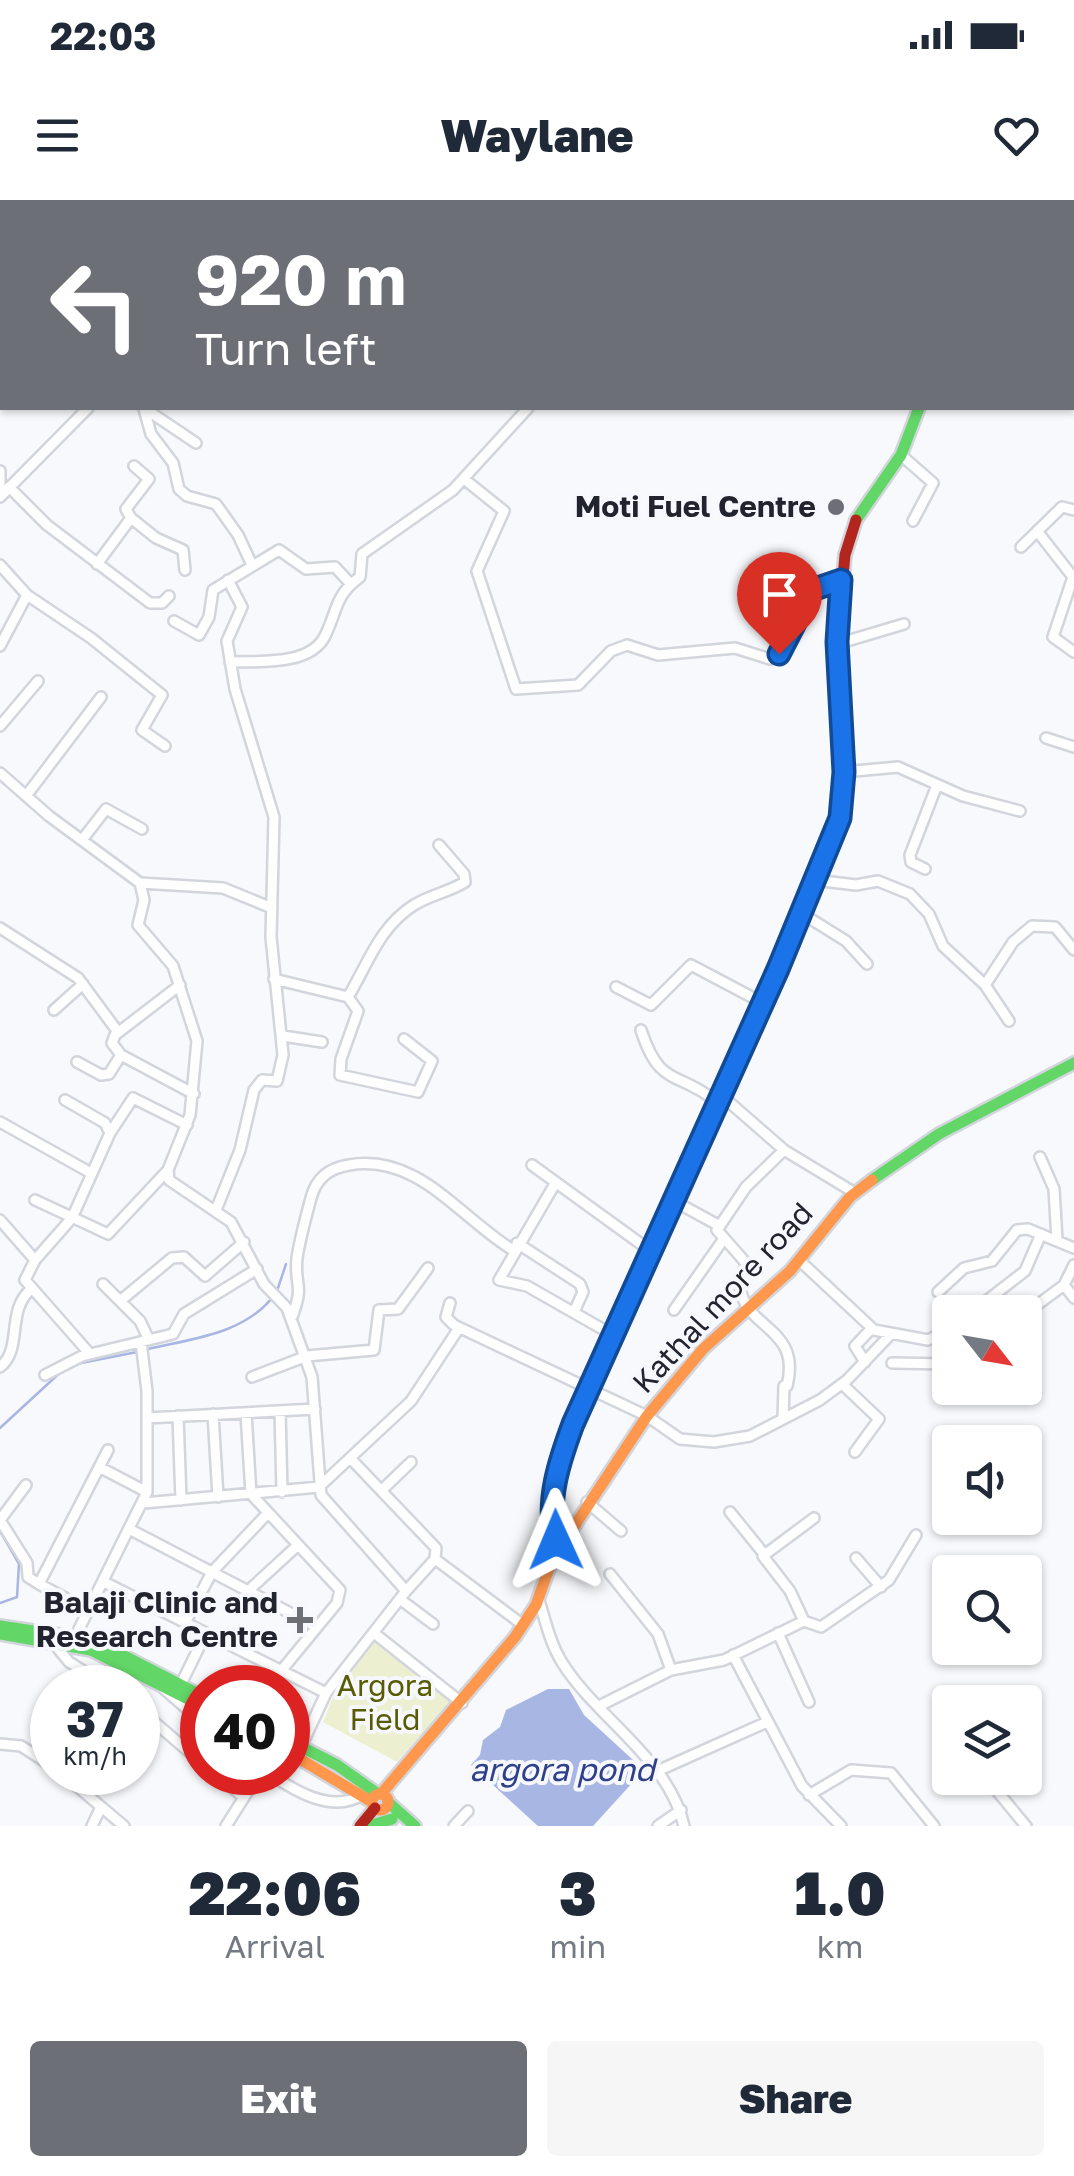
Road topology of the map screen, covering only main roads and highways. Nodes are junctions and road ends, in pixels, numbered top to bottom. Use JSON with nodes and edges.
{"nodes":[{"id":1,"x":918,"y":410,"type":"edge"},
{"id":2,"x":1074,"y":1063,"type":"edge"},
{"id":3,"x":560,"y":1546,"type":"junction"},
{"id":4,"x":0,"y":1626,"type":"edge"},
{"id":5,"x":0,"y":1634,"type":"edge"},
{"id":6,"x":180,"y":1684,"type":"edge"},
{"id":7,"x":180,"y":1694,"type":"edge"},
{"id":8,"x":310,"y":1754,"type":"edge"},
{"id":9,"x":310,"y":1765,"type":"edge"},
{"id":10,"x":381,"y":1806,"type":"edge"},
{"id":11,"x":360,"y":1826,"type":"edge"},
{"id":12,"x":368,"y":1826,"type":"edge"},
{"id":13,"x":415,"y":1826,"type":"edge"}],
"edges":[{"from":1,"to":3,"type":"main road"},
{"from":2,"to":3,"type":"main road","name":"Kathal more road"},
{"from":3,"to":10,"type":"main road","name":"Kathal more road"},
{"from":4,"to":6,"type":"main road"},
{"from":5,"to":7,"type":"main road"},
{"from":8,"to":10,"type":"main road"},
{"from":9,"to":10,"type":"main road"},
{"from":10,"to":11,"type":"main road"},
{"from":10,"to":12,"type":"main road"},
{"from":10,"to":13,"type":"main road"}]}
